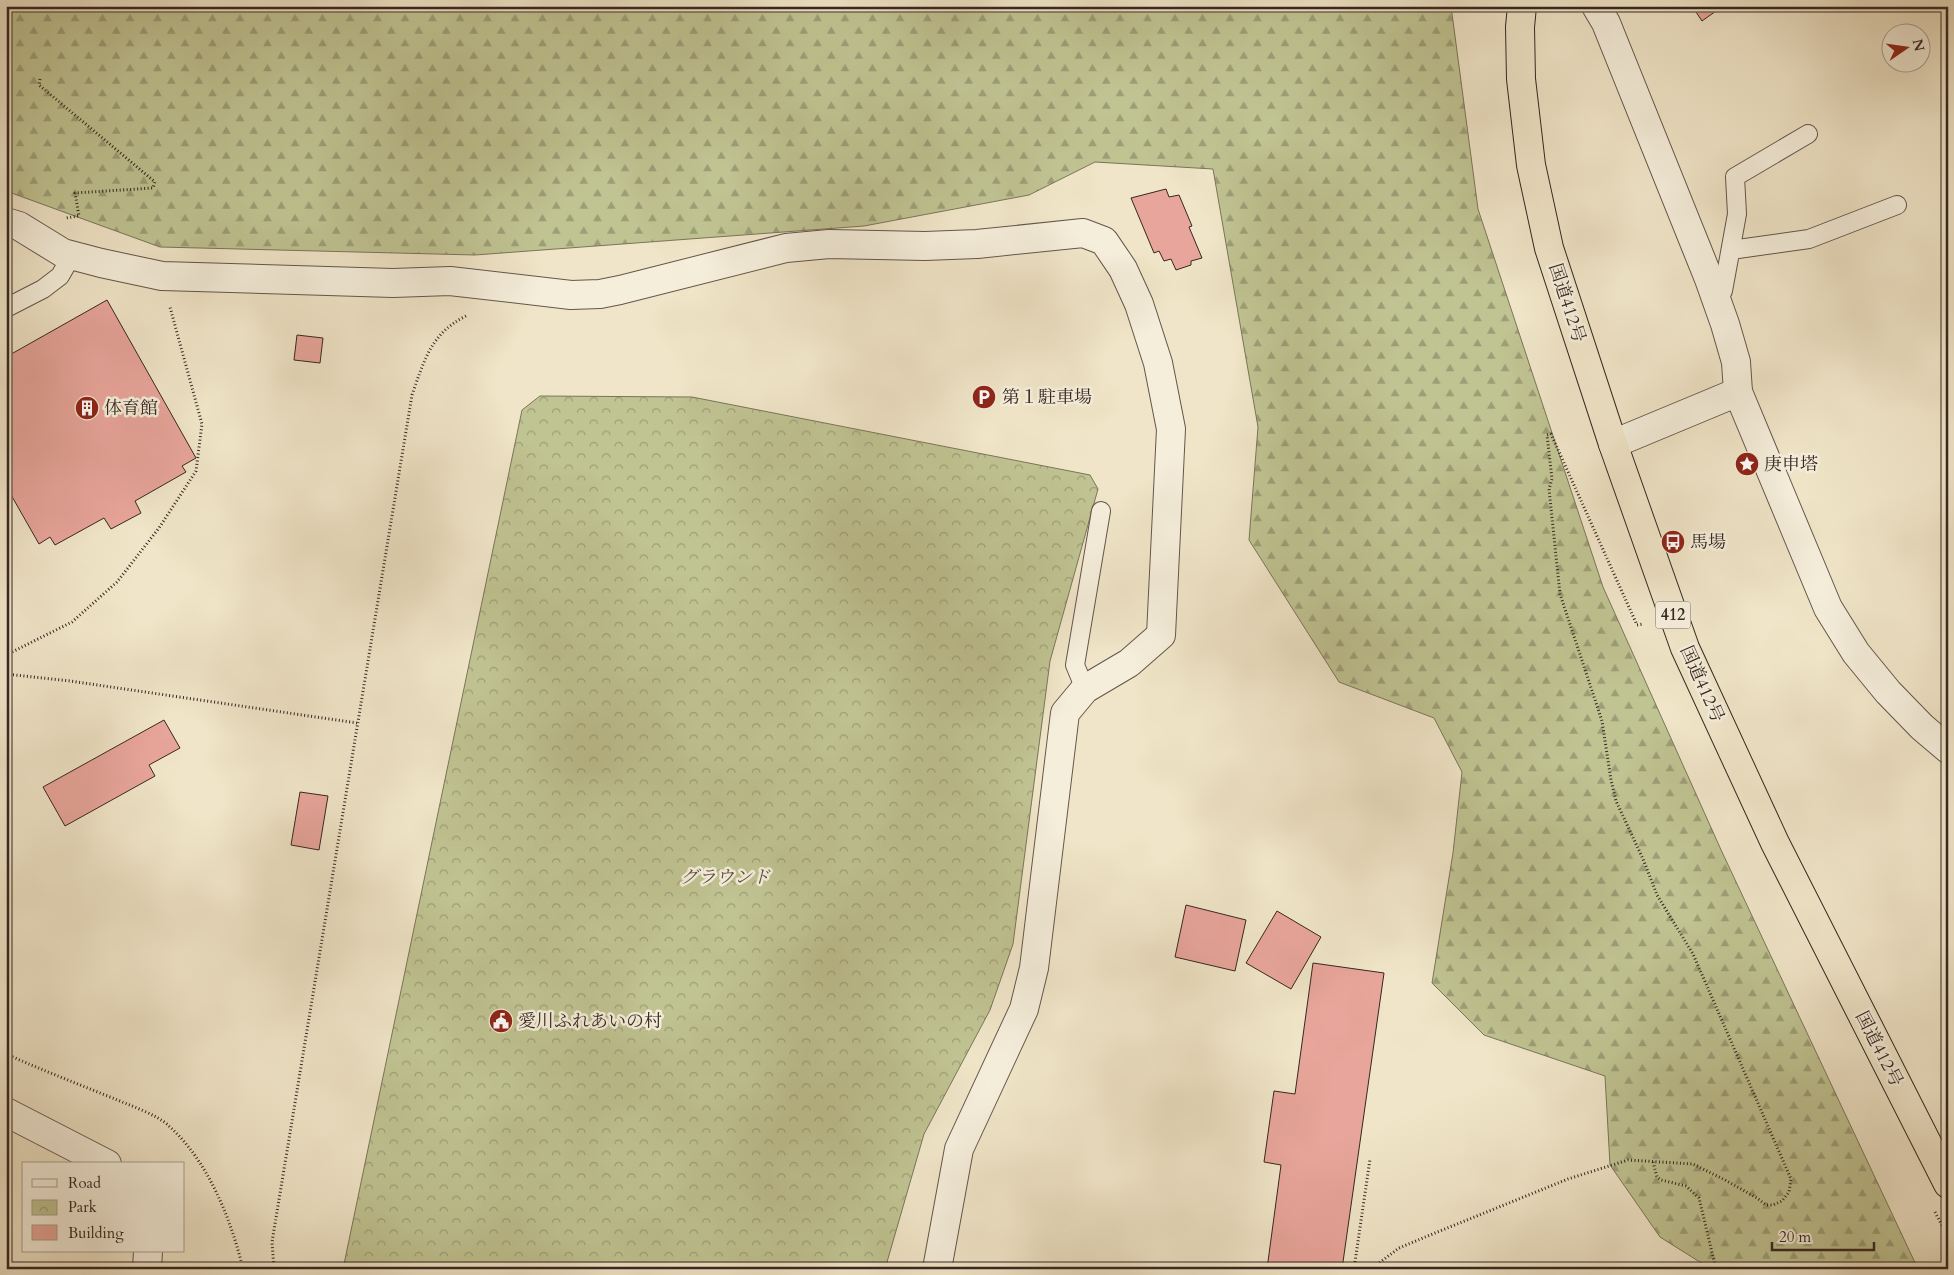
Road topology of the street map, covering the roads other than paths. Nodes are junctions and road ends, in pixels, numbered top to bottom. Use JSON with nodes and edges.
{"nodes":[{"id":1,"x":1522,"y":6,"type":"edge"},
{"id":2,"x":1596,"y":6,"type":"edge"},
{"id":3,"x":1808,"y":134,"type":"dead end"},
{"id":4,"x":1897,"y":205,"type":"dead end"},
{"id":5,"x":6,"y":222,"type":"edge"},
{"id":6,"x":60,"y":250,"type":"junction"},
{"id":7,"x":1731,"y":250,"type":"junction"},
{"id":8,"x":1715,"y":296,"type":"junction"},
{"id":9,"x":6,"y":308,"type":"edge"},
{"id":10,"x":1738,"y":392,"type":"junction"},
{"id":11,"x":1613,"y":444,"type":"junction"},
{"id":12,"x":1101,"y":510,"type":"dead end"},
{"id":13,"x":1085,"y":689,"type":"junction"},
{"id":14,"x":1948,"y":749,"type":"edge"},
{"id":15,"x":6,"y":1112,"type":"edge"},
{"id":16,"x":102,"y":1162,"type":"edge"},
{"id":17,"x":1948,"y":1184,"type":"edge"},
{"id":18,"x":148,"y":1252,"type":"edge"},
{"id":19,"x":147,"y":1269,"type":"edge"},
{"id":20,"x":937,"y":1269,"type":"edge"}],
"edges":[{"from":1,"to":11,"type":"highway","name":"国道412号","number":"412"},
{"from":2,"to":8,"type":"street"},
{"from":3,"to":7,"type":"lane"},
{"from":4,"to":7,"type":"lane"},
{"from":5,"to":6,"type":"street"},
{"from":6,"to":9,"type":"lane"},
{"from":6,"to":13,"type":"street"},
{"from":7,"to":8,"type":"lane"},
{"from":8,"to":10,"type":"street"},
{"from":10,"to":11,"type":"street"},
{"from":10,"to":14,"type":"street"},
{"from":11,"to":17,"type":"highway","name":"国道412号","number":"412"},
{"from":12,"to":13,"type":"lane"},
{"from":13,"to":20,"type":"street"},
{"from":15,"to":16,"type":"street"},
{"from":18,"to":19,"type":"street"}]}
